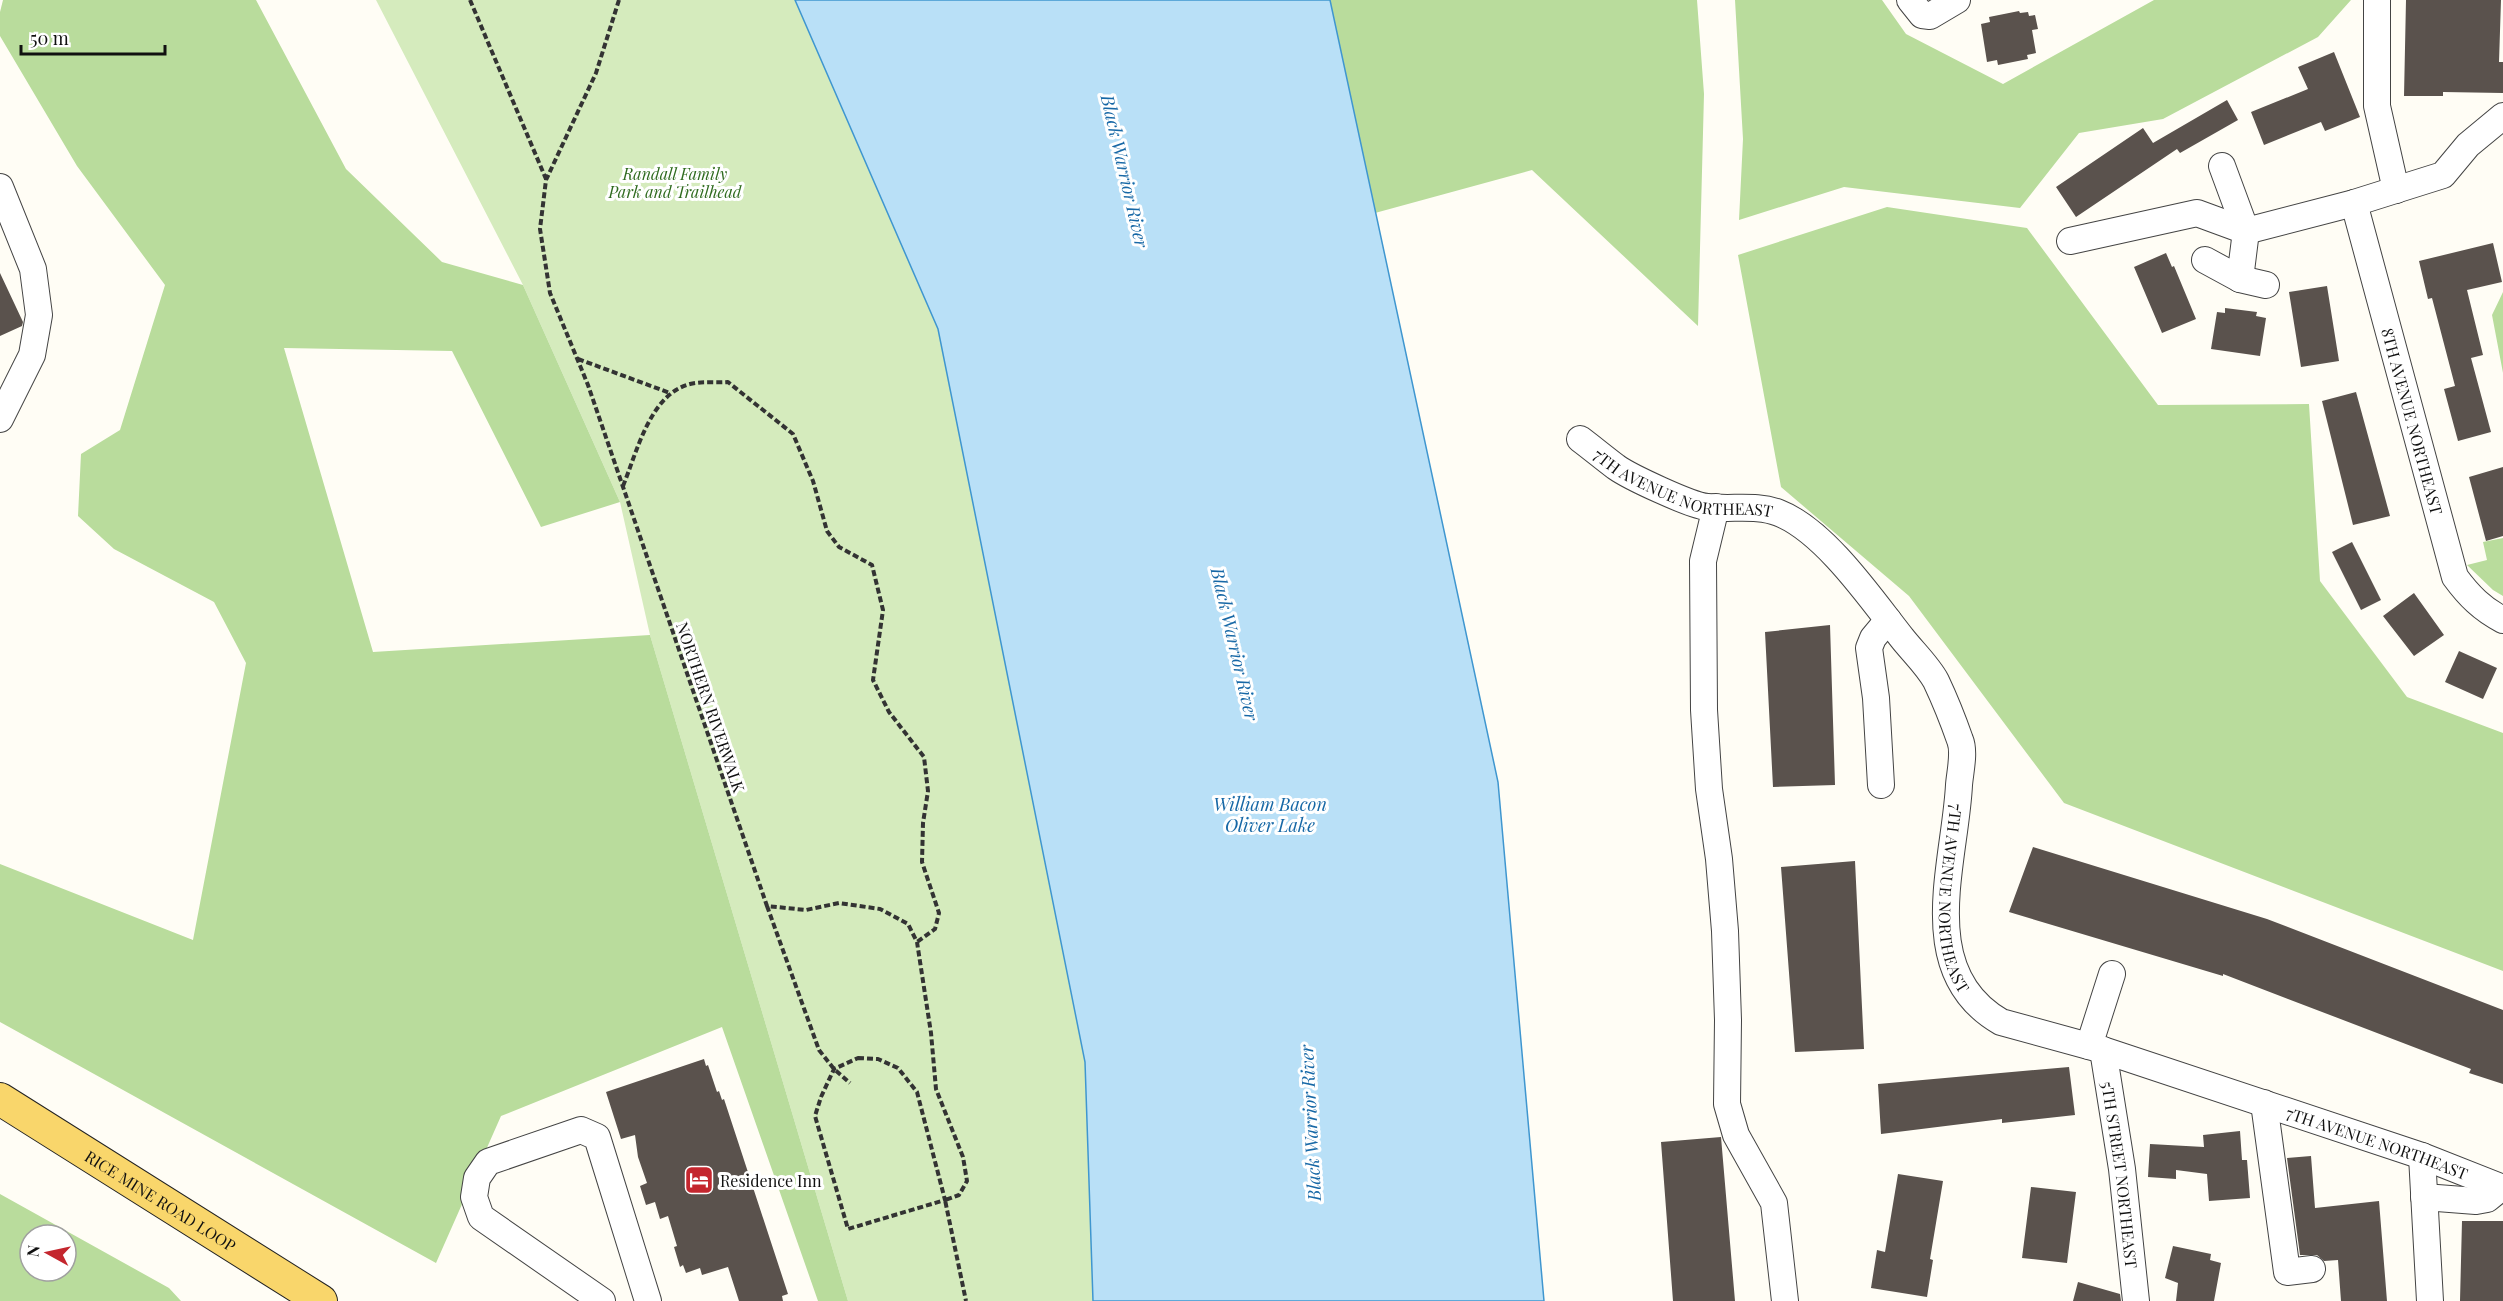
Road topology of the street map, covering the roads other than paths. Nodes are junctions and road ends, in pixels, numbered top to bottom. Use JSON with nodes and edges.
{"nodes":[{"id":1,"x":1910,"y":0,"type":"edge"},
{"id":2,"x":1956,"y":0,"type":"edge"},
{"id":3,"x":2378,"y":0,"type":"edge"},
{"id":4,"x":2503,"y":116,"type":"edge"},
{"id":5,"x":2222,"y":166,"type":"dead end"},
{"id":6,"x":0,"y":187,"type":"edge"},
{"id":7,"x":2396,"y":190,"type":"junction"},
{"id":8,"x":2354,"y":203,"type":"junction"},
{"id":9,"x":2246,"y":231,"type":"junction"},
{"id":10,"x":2070,"y":240,"type":"dead end"},
{"id":11,"x":2205,"y":260,"type":"dead end"},
{"id":12,"x":2240,"y":279,"type":"junction"},
{"id":13,"x":2266,"y":285,"type":"dead end"},
{"id":14,"x":0,"y":419,"type":"edge"},
{"id":15,"x":1580,"y":439,"type":"dead end"},
{"id":16,"x":1716,"y":507,"type":"junction"},
{"id":17,"x":2503,"y":620,"type":"edge"},
{"id":18,"x":1892,"y":625,"type":"junction"},
{"id":19,"x":1881,"y":785,"type":"dead end"},
{"id":20,"x":2112,"y":974,"type":"dead end"},
{"id":21,"x":2096,"y":1048,"type":"junction"},
{"id":22,"x":0,"y":1099,"type":"edge"},
{"id":23,"x":2264,"y":1103,"type":"junction"},
{"id":24,"x":2422,"y":1156,"type":"junction"},
{"id":25,"x":2502,"y":1187,"type":"edge"},
{"id":26,"x":2424,"y":1197,"type":"junction"},
{"id":27,"x":2313,"y":1269,"type":"dead end"},
{"id":28,"x":321,"y":1301,"type":"edge"},
{"id":29,"x":602,"y":1301,"type":"edge"},
{"id":30,"x":648,"y":1301,"type":"edge"},
{"id":31,"x":1785,"y":1301,"type":"edge"},
{"id":32,"x":2136,"y":1301,"type":"edge"},
{"id":33,"x":2430,"y":1301,"type":"edge"}],
"edges":[{"from":1,"to":2,"type":"street"},
{"from":3,"to":7,"type":"street"},
{"from":4,"to":7,"type":"street"},
{"from":5,"to":9,"type":"street"},
{"from":6,"to":14,"type":"street"},
{"from":7,"to":8,"type":"street"},
{"from":8,"to":9,"type":"street"},
{"from":8,"to":17,"type":"street","name":"8TH AVENUE NORTHEAST"},
{"from":9,"to":10,"type":"street"},
{"from":9,"to":12,"type":"street"},
{"from":11,"to":12,"type":"street"},
{"from":12,"to":13,"type":"street"},
{"from":15,"to":16,"type":"street","name":"7TH AVENUE NORTHEAST"},
{"from":16,"to":18,"type":"street","name":"7TH AVENUE NORTHEAST"},
{"from":16,"to":31,"type":"street"},
{"from":18,"to":19,"type":"street"},
{"from":18,"to":21,"type":"street","name":"7TH AVENUE NORTHEAST"},
{"from":20,"to":21,"type":"street"},
{"from":21,"to":23,"type":"street","name":"7TH AVENUE NORTHEAST"},
{"from":21,"to":32,"type":"street","name":"5TH STREET NORTHEAST"},
{"from":22,"to":28,"type":"main road","name":"RICE MINE ROAD LOOP"},
{"from":23,"to":24,"type":"street","name":"7TH AVENUE NORTHEAST"},
{"from":23,"to":27,"type":"street"},
{"from":24,"to":25,"type":"street","name":"7TH AVENUE NORTHEAST"},
{"from":24,"to":26,"type":"street"},
{"from":25,"to":26,"type":"street"},
{"from":26,"to":33,"type":"street"},
{"from":29,"to":30,"type":"street"}]}
